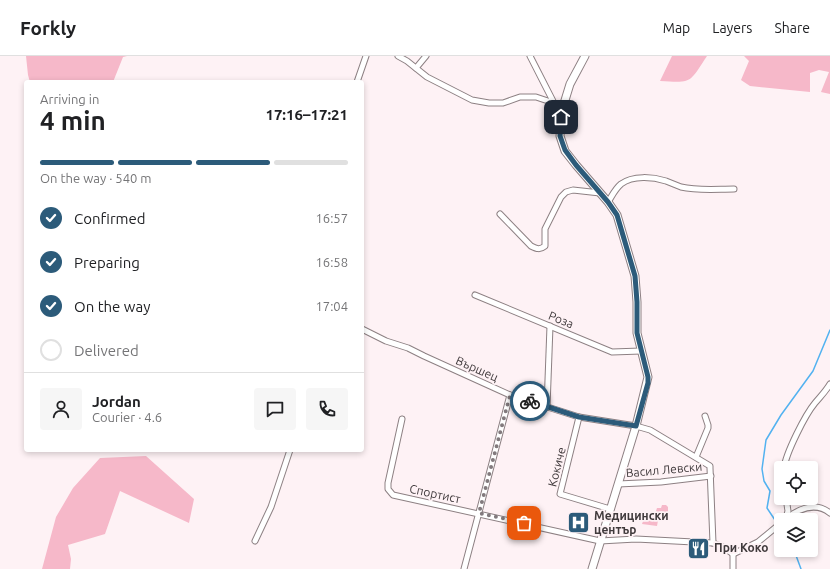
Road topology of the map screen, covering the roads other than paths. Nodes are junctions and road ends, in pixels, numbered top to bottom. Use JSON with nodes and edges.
{"nodes":[{"id":1,"x":366,"y":56,"type":"edge"},
{"id":2,"x":398,"y":56,"type":"edge"},
{"id":3,"x":426,"y":56,"type":"edge"},
{"id":4,"x":530,"y":56,"type":"edge"},
{"id":5,"x":585,"y":56,"type":"edge"},
{"id":6,"x":416,"y":68,"type":"junction"},
{"id":7,"x":358,"y":80,"type":"edge"},
{"id":8,"x":554,"y":103,"type":"junction"},
{"id":9,"x":562,"y":110,"type":"junction"},
{"id":10,"x":734,"y":189,"type":"dead end"},
{"id":11,"x":600,"y":193,"type":"junction"},
{"id":12,"x":608,"y":202,"type":"junction"},
{"id":13,"x":500,"y":214,"type":"dead end"},
{"id":14,"x":475,"y":295,"type":"dead end"},
{"id":15,"x":550,"y":326,"type":"junction"},
{"id":16,"x":364,"y":330,"type":"edge"},
{"id":17,"x":641,"y":351,"type":"junction"},
{"id":18,"x":830,"y":384,"type":"edge"},
{"id":19,"x":827,"y":391,"type":"edge"},
{"id":20,"x":510,"y":395,"type":"junction"},
{"id":21,"x":547,"y":407,"type":"junction"},
{"id":22,"x":705,"y":416,"type":"dead end"},
{"id":23,"x":579,"y":417,"type":"junction"},
{"id":24,"x":402,"y":420,"type":"dead end"},
{"id":25,"x":636,"y":426,"type":"junction"},
{"id":26,"x":289,"y":452,"type":"edge"},
{"id":27,"x":696,"y":458,"type":"junction"},
{"id":28,"x":785,"y":461,"type":"edge"},
{"id":29,"x":712,"y":476,"type":"junction"},
{"id":30,"x":618,"y":484,"type":"junction"},
{"id":31,"x":610,"y":509,"type":"junction"},
{"id":32,"x":479,"y":513,"type":"junction"},
{"id":33,"x":796,"y":513,"type":"edge"},
{"id":34,"x":830,"y":513,"type":"edge"},
{"id":35,"x":774,"y":529,"type":"edge"},
{"id":36,"x":255,"y":541,"type":"dead end"},
{"id":37,"x":600,"y":541,"type":"junction"},
{"id":38,"x":713,"y":543,"type":"junction"},
{"id":39,"x":733,"y":554,"type":"junction"},
{"id":40,"x":464,"y":569,"type":"edge"},
{"id":41,"x":592,"y":569,"type":"edge"},
{"id":42,"x":733,"y":569,"type":"edge"}],
"edges":[{"from":1,"to":7,"type":"street"},
{"from":2,"to":6,"type":"street"},
{"from":3,"to":6,"type":"street"},
{"from":4,"to":8,"type":"street"},
{"from":5,"to":9,"type":"street"},
{"from":6,"to":8,"type":"street"},
{"from":8,"to":9,"type":"street"},
{"from":9,"to":11,"type":"street"},
{"from":10,"to":12,"type":"street"},
{"from":11,"to":12,"type":"street"},
{"from":11,"to":13,"type":"street"},
{"from":12,"to":17,"type":"street"},
{"from":14,"to":15,"type":"street","name":"Роза"},
{"from":15,"to":17,"type":"street","name":"Роза"},
{"from":15,"to":21,"type":"street"},
{"from":16,"to":20,"type":"street","name":"Вършец"},
{"from":17,"to":25,"type":"street"},
{"from":18,"to":19,"type":"street"},
{"from":19,"to":28,"type":"street"},
{"from":20,"to":21,"type":"street","name":"Вършец"},
{"from":20,"to":32,"type":"street"},
{"from":21,"to":23,"type":"street","name":"Вършец"},
{"from":22,"to":27,"type":"street"},
{"from":23,"to":25,"type":"street","name":"Вършец"},
{"from":23,"to":31,"type":"street","name":"Кокиче"},
{"from":24,"to":32,"type":"street","name":"Спортист"},
{"from":25,"to":27,"type":"street","name":"Вършец"},
{"from":25,"to":30,"type":"street"},
{"from":26,"to":36,"type":"street"},
{"from":27,"to":29,"type":"street","name":"Вършец"},
{"from":29,"to":30,"type":"street","name":"Васил Левски"},
{"from":29,"to":38,"type":"street"},
{"from":30,"to":31,"type":"street"},
{"from":31,"to":37,"type":"street"},
{"from":32,"to":37,"type":"street","name":"Спортист"},
{"from":32,"to":40,"type":"street"},
{"from":33,"to":34,"type":"street"},
{"from":35,"to":39,"type":"street"},
{"from":37,"to":38,"type":"street","name":"Спортист"},
{"from":37,"to":41,"type":"street"},
{"from":38,"to":39,"type":"street","name":"Спортист"},
{"from":39,"to":42,"type":"street"}]}
